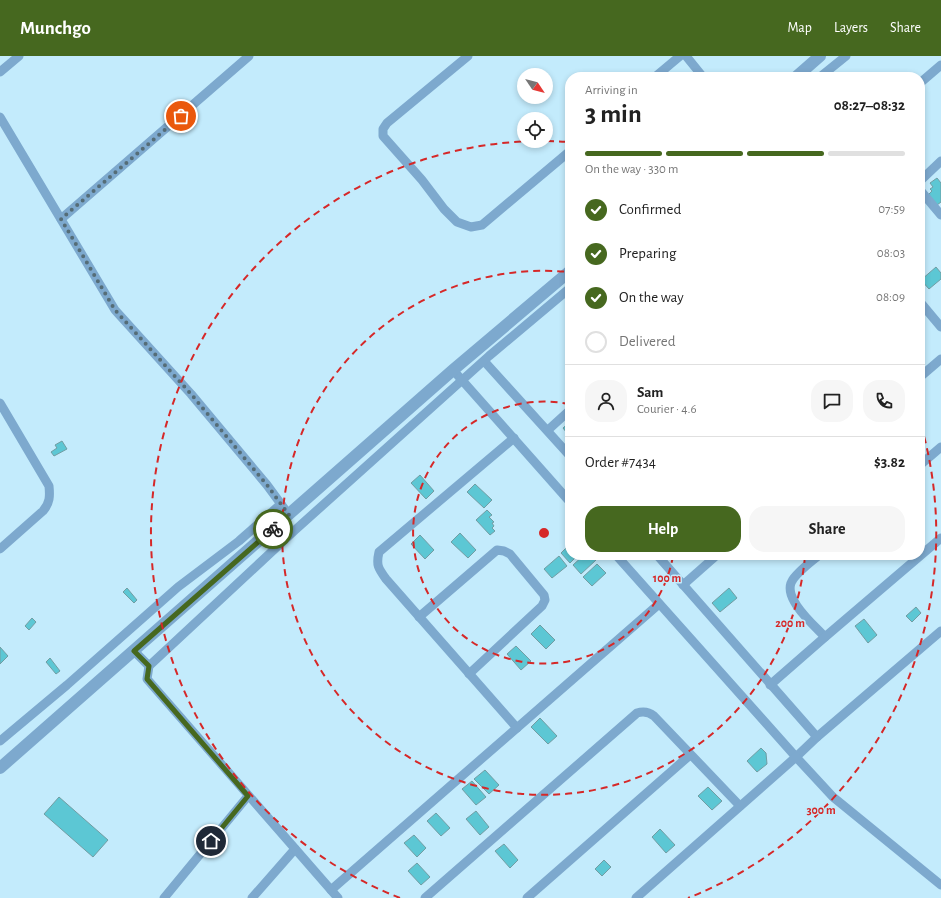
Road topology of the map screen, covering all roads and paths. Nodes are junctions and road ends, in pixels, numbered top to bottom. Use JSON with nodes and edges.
{"nodes":[{"id":1,"x":19,"y":56,"type":"edge"},
{"id":2,"x":249,"y":56,"type":"edge"},
{"id":3,"x":468,"y":56,"type":"edge"},
{"id":4,"x":680,"y":56,"type":"edge"},
{"id":5,"x":686,"y":56,"type":"edge"},
{"id":6,"x":820,"y":56,"type":"edge"},
{"id":7,"x":846,"y":56,"type":"edge"},
{"id":8,"x":941,"y":65,"type":"edge"},
{"id":9,"x":0,"y":72,"type":"edge"},
{"id":10,"x":661,"y":72,"type":"edge"},
{"id":11,"x":699,"y":72,"type":"edge"},
{"id":12,"x":802,"y":72,"type":"edge"},
{"id":13,"x":826,"y":72,"type":"edge"},
{"id":14,"x":925,"y":79,"type":"edge"},
{"id":15,"x":0,"y":117,"type":"edge"},
{"id":16,"x":565,"y":155,"type":"edge"},
{"id":17,"x":941,"y":161,"type":"edge"},
{"id":18,"x":925,"y":176,"type":"edge"},
{"id":19,"x":925,"y":196,"type":"edge"},
{"id":20,"x":941,"y":215,"type":"edge"},
{"id":21,"x":61,"y":219,"type":"junction"},
{"id":22,"x":565,"y":275,"type":"edge"},
{"id":23,"x":565,"y":292,"type":"edge"},
{"id":24,"x":925,"y":308,"type":"edge"},
{"id":25,"x":941,"y":327,"type":"edge"},
{"id":26,"x":941,"y":359,"type":"edge"},
{"id":27,"x":484,"y":361,"type":"junction"},
{"id":28,"x":453,"y":370,"type":"junction"},
{"id":29,"x":925,"y":373,"type":"edge"},
{"id":30,"x":463,"y":380,"type":"junction"},
{"id":31,"x":0,"y":403,"type":"edge"},
{"id":32,"x":565,"y":415,"type":"edge"},
{"id":33,"x":548,"y":430,"type":"junction"},
{"id":34,"x":514,"y":438,"type":"junction"},
{"id":35,"x":941,"y":447,"type":"edge"},
{"id":36,"x":565,"y":450,"type":"edge"},
{"id":37,"x":925,"y":461,"type":"edge"},
{"id":38,"x":565,"y":496,"type":"edge"},
{"id":39,"x":281,"y":504,"type":"junction"},
{"id":40,"x":289,"y":515,"type":"junction"},
{"id":41,"x":941,"y":538,"type":"edge"},
{"id":42,"x":0,"y":549,"type":"edge"},
{"id":43,"x":925,"y":552,"type":"edge"},
{"id":44,"x":620,"y":560,"type":"edge"},
{"id":45,"x":661,"y":560,"type":"edge"},
{"id":46,"x":711,"y":560,"type":"edge"},
{"id":47,"x":814,"y":560,"type":"edge"},
{"id":48,"x":915,"y":560,"type":"edge"},
{"id":49,"x":683,"y":585,"type":"junction"},
{"id":50,"x":659,"y":604,"type":"junction"},
{"id":51,"x":419,"y":617,"type":"junction"},
{"id":52,"x":941,"y":631,"type":"edge"},
{"id":53,"x":825,"y":637,"type":"junction"},
{"id":54,"x":134,"y":651,"type":"junction"},
{"id":55,"x":149,"y":666,"type":"junction"},
{"id":56,"x":469,"y":674,"type":"junction"},
{"id":57,"x":770,"y":685,"type":"junction"},
{"id":58,"x":517,"y":728,"type":"junction"},
{"id":59,"x":817,"y":737,"type":"junction"},
{"id":60,"x":0,"y":741,"type":"edge"},
{"id":61,"x":690,"y":754,"type":"junction"},
{"id":62,"x":796,"y":757,"type":"junction"},
{"id":63,"x":0,"y":768,"type":"edge"},
{"id":64,"x":248,"y":796,"type":"junction"},
{"id":65,"x":740,"y":806,"type":"junction"},
{"id":66,"x":295,"y":849,"type":"junction"},
{"id":67,"x":941,"y":885,"type":"edge"},
{"id":68,"x":331,"y":890,"type":"junction"},
{"id":69,"x":164,"y":898,"type":"edge"},
{"id":70,"x":252,"y":898,"type":"edge"},
{"id":71,"x":338,"y":898,"type":"edge"},
{"id":72,"x":425,"y":898,"type":"edge"},
{"id":73,"x":528,"y":898,"type":"edge"},
{"id":74,"x":636,"y":898,"type":"edge"}],
"edges":[{"from":1,"to":9,"type":"street"},
{"from":2,"to":21,"type":"street"},
{"from":3,"to":16,"type":"street"},
{"from":4,"to":10,"type":"street"},
{"from":5,"to":11,"type":"street"},
{"from":6,"to":12,"type":"street"},
{"from":7,"to":13,"type":"street"},
{"from":8,"to":14,"type":"street"},
{"from":15,"to":21,"type":"street"},
{"from":17,"to":18,"type":"street"},
{"from":19,"to":20,"type":"street"},
{"from":21,"to":39,"type":"street"},
{"from":22,"to":28,"type":"street"},
{"from":23,"to":27,"type":"street"},
{"from":24,"to":25,"type":"street"},
{"from":26,"to":29,"type":"street"},
{"from":27,"to":30,"type":"street"},
{"from":27,"to":33,"type":"street"},
{"from":28,"to":30,"type":"street"},
{"from":28,"to":40,"type":"street"},
{"from":30,"to":34,"type":"street"},
{"from":30,"to":55,"type":"street"},
{"from":31,"to":42,"type":"street"},
{"from":32,"to":33,"type":"street"},
{"from":33,"to":36,"type":"street"},
{"from":34,"to":38,"type":"street"},
{"from":34,"to":51,"type":"street"},
{"from":35,"to":37,"type":"street"},
{"from":39,"to":40,"type":"street"},
{"from":39,"to":60,"type":"street"},
{"from":40,"to":54,"type":"street"},
{"from":41,"to":43,"type":"street"},
{"from":44,"to":50,"type":"street"},
{"from":45,"to":49,"type":"street"},
{"from":46,"to":49,"type":"street"},
{"from":47,"to":53,"type":"street"},
{"from":48,"to":53,"type":"street"},
{"from":49,"to":57,"type":"street"},
{"from":50,"to":58,"type":"street"},
{"from":50,"to":62,"type":"street"},
{"from":51,"to":56,"type":"street"},
{"from":51,"to":56,"type":"street"},
{"from":52,"to":59,"type":"street"},
{"from":53,"to":57,"type":"street"},
{"from":54,"to":55,"type":"street"},
{"from":54,"to":63,"type":"street"},
{"from":55,"to":64,"type":"street"},
{"from":56,"to":58,"type":"street"},
{"from":57,"to":59,"type":"street"},
{"from":58,"to":68,"type":"street"},
{"from":59,"to":62,"type":"street"},
{"from":61,"to":65,"type":"street"},
{"from":61,"to":72,"type":"street"},
{"from":61,"to":73,"type":"street"},
{"from":62,"to":65,"type":"street"},
{"from":62,"to":67,"type":"street"},
{"from":64,"to":66,"type":"street"},
{"from":64,"to":69,"type":"street"},
{"from":65,"to":74,"type":"street"},
{"from":66,"to":68,"type":"street"},
{"from":66,"to":70,"type":"street"},
{"from":68,"to":71,"type":"street"}]}
